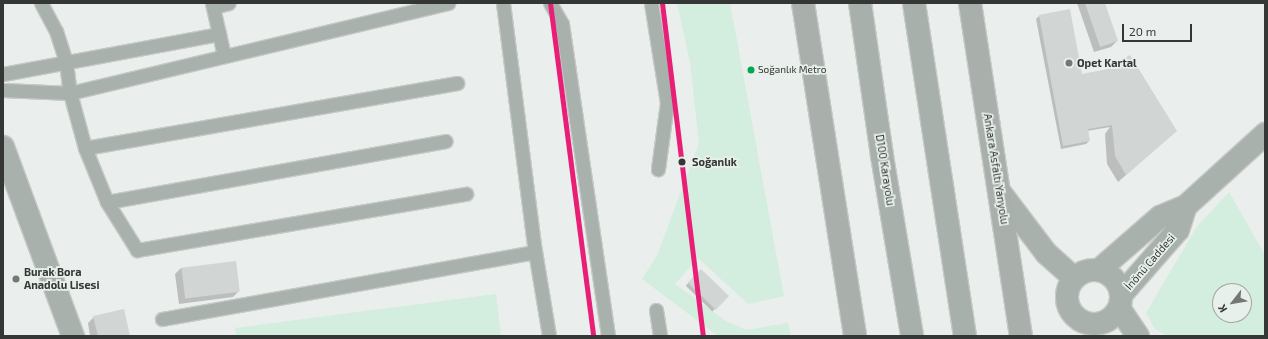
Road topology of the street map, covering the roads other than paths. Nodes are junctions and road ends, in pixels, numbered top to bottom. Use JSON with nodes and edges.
{"nodes":[{"id":1,"x":41,"y":3,"type":"edge"},
{"id":2,"x":229,"y":3,"type":"edge"},
{"id":3,"x":448,"y":3,"type":"edge"},
{"id":4,"x":503,"y":3,"type":"edge"},
{"id":5,"x":552,"y":3,"type":"edge"},
{"id":6,"x":651,"y":3,"type":"edge"},
{"id":7,"x":803,"y":3,"type":"edge"},
{"id":8,"x":860,"y":3,"type":"edge"},
{"id":9,"x":914,"y":3,"type":"edge"},
{"id":10,"x":970,"y":3,"type":"edge"},
{"id":11,"x":212,"y":5,"type":"edge"},
{"id":12,"x":219,"y":34,"type":"junction"},
{"id":13,"x":224,"y":56,"type":"junction"},
{"id":14,"x":66,"y":62,"type":"junction"},
{"id":15,"x":3,"y":74,"type":"edge"},
{"id":16,"x":457,"y":83,"type":"dead end"},
{"id":17,"x":3,"y":90,"type":"edge"},
{"id":18,"x":70,"y":93,"type":"junction"},
{"id":19,"x":1265,"y":134,"type":"edge"},
{"id":20,"x":446,"y":141,"type":"dead end"},
{"id":21,"x":3,"y":147,"type":"edge"},
{"id":22,"x":85,"y":148,"type":"junction"},
{"id":23,"x":658,"y":169,"type":"dead end"},
{"id":24,"x":999,"y":191,"type":"junction"},
{"id":25,"x":466,"y":194,"type":"dead end"},
{"id":26,"x":107,"y":202,"type":"junction"},
{"id":27,"x":1186,"y":206,"type":"junction"},
{"id":28,"x":535,"y":252,"type":"junction"},
{"id":29,"x":1099,"y":270,"type":"junction"},
{"id":30,"x":1074,"y":278,"type":"junction"},
{"id":31,"x":1120,"y":302,"type":"junction"},
{"id":32,"x":656,"y":310,"type":"dead end"},
{"id":33,"x":162,"y":318,"type":"dead end"},
{"id":34,"x":1092,"y":330,"type":"edge"},
{"id":35,"x":73,"y":336,"type":"edge"},
{"id":36,"x":549,"y":336,"type":"edge"},
{"id":37,"x":608,"y":336,"type":"edge"},
{"id":38,"x":660,"y":336,"type":"edge"},
{"id":39,"x":855,"y":336,"type":"edge"},
{"id":40,"x":912,"y":336,"type":"edge"},
{"id":41,"x":965,"y":336,"type":"edge"},
{"id":42,"x":1021,"y":336,"type":"edge"},
{"id":43,"x":1138,"y":336,"type":"edge"}],
"edges":[{"from":1,"to":14,"type":"lane"},
{"from":2,"to":11,"type":"lane"},
{"from":3,"to":13,"type":"lane"},
{"from":4,"to":28,"type":"lane"},
{"from":5,"to":37,"type":"lane"},
{"from":6,"to":23,"type":"lane"},
{"from":7,"to":39,"type":"main road"},
{"from":8,"to":40,"type":"highway","name":"D100 Karayolu"},
{"from":9,"to":41,"type":"highway"},
{"from":10,"to":24,"type":"main road","name":"Ankara Asfaltı Yanyolu"},
{"from":11,"to":12,"type":"lane"},
{"from":12,"to":13,"type":"lane"},
{"from":12,"to":14,"type":"lane"},
{"from":13,"to":18,"type":"lane"},
{"from":14,"to":15,"type":"lane"},
{"from":14,"to":18,"type":"lane"},
{"from":16,"to":22,"type":"lane"},
{"from":17,"to":18,"type":"lane"},
{"from":18,"to":22,"type":"lane"},
{"from":19,"to":27,"type":"street","name":"İnönü Caddesi"},
{"from":20,"to":26,"type":"lane"},
{"from":21,"to":35,"type":"street"},
{"from":22,"to":26,"type":"lane"},
{"from":24,"to":30,"type":"street"},
{"from":24,"to":42,"type":"main road","name":"Ankara Asfaltı Yanyolu"},
{"from":25,"to":26,"type":"lane"},
{"from":27,"to":29,"type":"street","name":"İnönü Caddesi"},
{"from":27,"to":31,"type":"street","name":"İnönü Caddesi"},
{"from":28,"to":33,"type":"lane"},
{"from":28,"to":36,"type":"lane"},
{"from":29,"to":30,"type":"street"},
{"from":29,"to":31,"type":"street"},
{"from":30,"to":34,"type":"street"},
{"from":31,"to":34,"type":"street"},
{"from":31,"to":43,"type":"street"},
{"from":32,"to":38,"type":"lane"}]}
